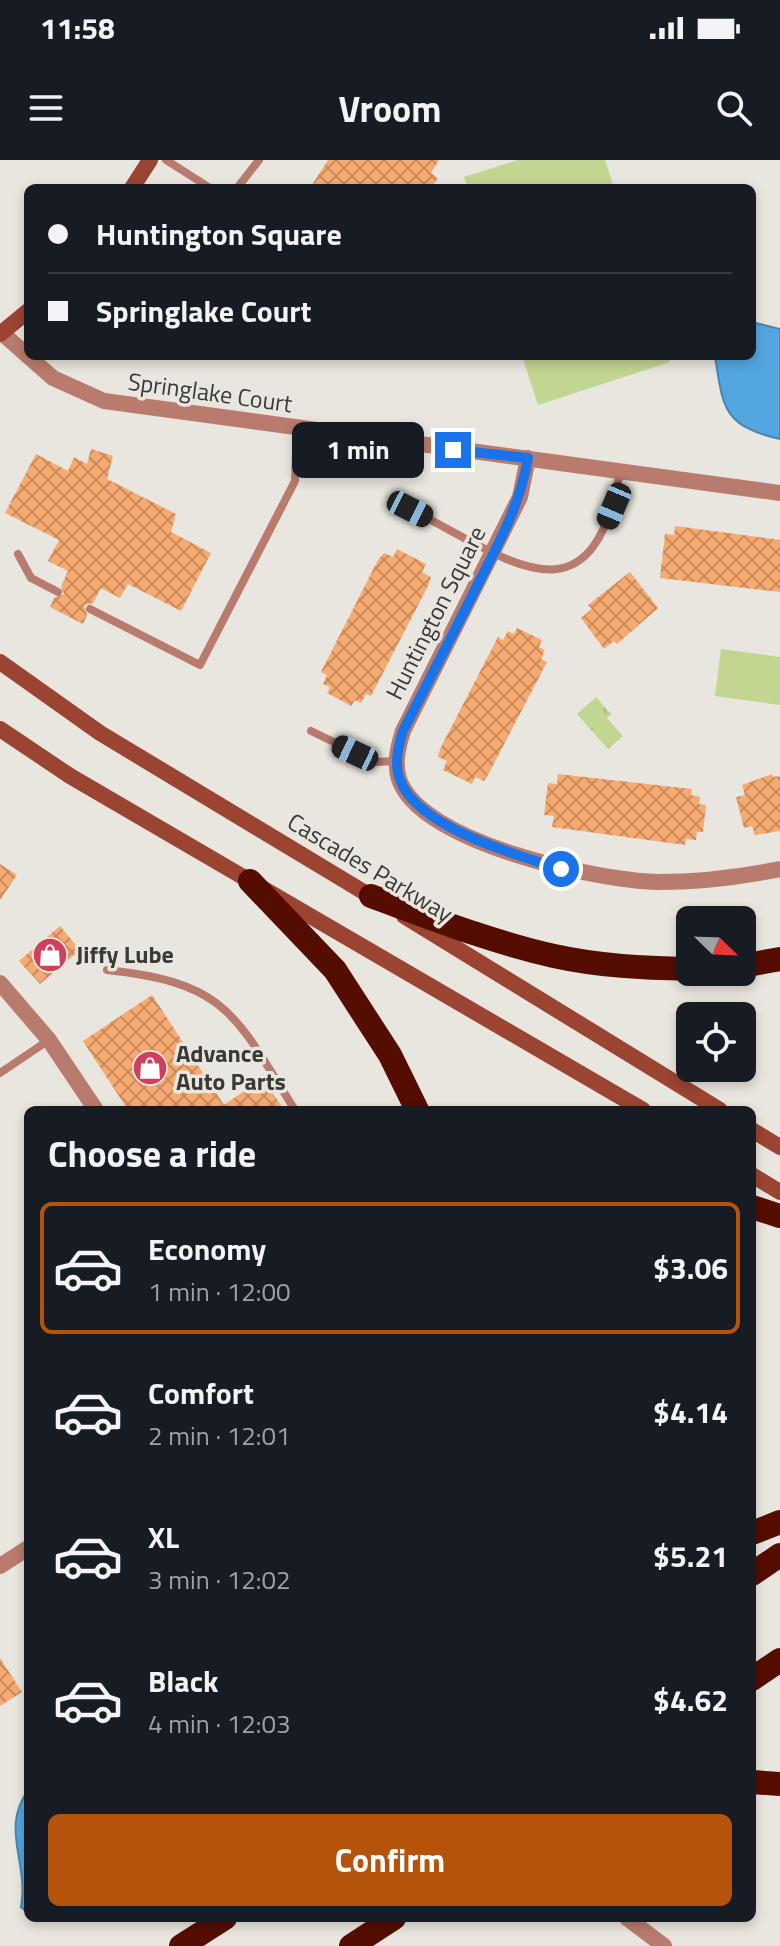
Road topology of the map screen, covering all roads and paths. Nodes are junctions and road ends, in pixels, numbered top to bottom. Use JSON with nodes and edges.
{"nodes":[{"id":1,"x":150,"y":160,"type":"edge"},
{"id":2,"x":166,"y":160,"type":"edge"},
{"id":3,"x":259,"y":160,"type":"edge"},
{"id":4,"x":135,"y":184,"type":"edge"},
{"id":5,"x":204,"y":184,"type":"edge"},
{"id":6,"x":240,"y":184,"type":"edge"},
{"id":7,"x":24,"y":314,"type":"edge"},
{"id":8,"x":1,"y":332,"type":"edge"},
{"id":9,"x":24,"y":352,"type":"edge"},
{"id":10,"x":33,"y":360,"type":"edge"},
{"id":11,"x":297,"y":429,"type":"junction"},
{"id":12,"x":528,"y":458,"type":"junction"},
{"id":13,"x":620,"y":471,"type":"junction"},
{"id":14,"x":780,"y":493,"type":"edge"},
{"id":15,"x":410,"y":509,"type":"dead end"},
{"id":16,"x":495,"y":552,"type":"junction"},
{"id":17,"x":18,"y":554,"type":"dead end"},
{"id":18,"x":58,"y":592,"type":"dead end"},
{"id":19,"x":90,"y":609,"type":"dead end"},
{"id":20,"x":0,"y":662,"type":"edge"},
{"id":21,"x":0,"y":729,"type":"edge"},
{"id":22,"x":311,"y":731,"type":"dead end"},
{"id":23,"x":396,"y":761,"type":"junction"},
{"id":24,"x":780,"y":869,"type":"edge"},
{"id":25,"x":250,"y":881,"type":"junction"},
{"id":26,"x":371,"y":896,"type":"junction"},
{"id":27,"x":780,"y":959,"type":"edge"},
{"id":28,"x":756,"y":963,"type":"edge"},
{"id":29,"x":676,"y":969,"type":"edge"},
{"id":30,"x":107,"y":970,"type":"dead end"},
{"id":31,"x":0,"y":983,"type":"edge"},
{"id":32,"x":49,"y":1040,"type":"junction"},
{"id":33,"x":0,"y":1073,"type":"edge"},
{"id":34,"x":93,"y":1106,"type":"edge"},
{"id":35,"x":292,"y":1106,"type":"edge"},
{"id":36,"x":415,"y":1106,"type":"edge"},
{"id":37,"x":636,"y":1106,"type":"edge"},
{"id":38,"x":713,"y":1106,"type":"edge"},
{"id":39,"x":756,"y":1132,"type":"edge"},
{"id":40,"x":780,"y":1147,"type":"edge"},
{"id":41,"x":756,"y":1177,"type":"edge"},
{"id":42,"x":780,"y":1192,"type":"edge"},
{"id":43,"x":756,"y":1208,"type":"edge"},
{"id":44,"x":780,"y":1216,"type":"edge"},
{"id":45,"x":780,"y":1522,"type":"edge"},
{"id":46,"x":756,"y":1531,"type":"edge"},
{"id":47,"x":24,"y":1551,"type":"edge"},
{"id":48,"x":780,"y":1555,"type":"edge"},
{"id":49,"x":0,"y":1566,"type":"edge"},
{"id":50,"x":756,"y":1571,"type":"edge"},
{"id":51,"x":780,"y":1660,"type":"edge"},
{"id":52,"x":756,"y":1676,"type":"edge"},
{"id":53,"x":756,"y":1782,"type":"edge"},
{"id":54,"x":780,"y":1784,"type":"edge"},
{"id":55,"x":195,"y":1922,"type":"edge"},
{"id":56,"x":219,"y":1922,"type":"edge"},
{"id":57,"x":388,"y":1922,"type":"edge"},
{"id":58,"x":632,"y":1922,"type":"edge"},
{"id":59,"x":165,"y":1946,"type":"edge"},
{"id":60,"x":181,"y":1946,"type":"edge"},
{"id":61,"x":351,"y":1946,"type":"edge"},
{"id":62,"x":664,"y":1946,"type":"edge"}],
"edges":[{"from":1,"to":4,"type":"main road"},
{"from":2,"to":5,"type":"lane"},
{"from":3,"to":6,"type":"lane"},
{"from":7,"to":8,"type":"main road"},
{"from":8,"to":9,"type":"street","name":"Springlake Court"},
{"from":10,"to":11,"type":"street","name":"Springlake Court"},
{"from":11,"to":12,"type":"street","name":"Springlake Court"},
{"from":11,"to":19,"type":"lane"},
{"from":12,"to":13,"type":"street"},
{"from":12,"to":16,"type":"street","name":"Huntington Square"},
{"from":13,"to":14,"type":"street"},
{"from":13,"to":16,"type":"lane"},
{"from":15,"to":16,"type":"lane"},
{"from":16,"to":23,"type":"street","name":"Huntington Square"},
{"from":17,"to":18,"type":"lane"},
{"from":20,"to":26,"type":"main road","name":"Cascades Parkway"},
{"from":21,"to":25,"type":"main road"},
{"from":22,"to":23,"type":"lane"},
{"from":23,"to":24,"type":"street"},
{"from":25,"to":36,"type":"highway"},
{"from":25,"to":37,"type":"main road"},
{"from":26,"to":29,"type":"highway"},
{"from":26,"to":38,"type":"main road","name":"Cascades Parkway"},
{"from":27,"to":28,"type":"highway"},
{"from":30,"to":35,"type":"lane"},
{"from":31,"to":32,"type":"street"},
{"from":32,"to":33,"type":"lane"},
{"from":32,"to":34,"type":"street"},
{"from":39,"to":40,"type":"main road"},
{"from":41,"to":42,"type":"main road"},
{"from":43,"to":44,"type":"highway"},
{"from":45,"to":46,"type":"highway"},
{"from":47,"to":49,"type":"street"},
{"from":48,"to":50,"type":"highway"},
{"from":51,"to":52,"type":"highway"},
{"from":53,"to":54,"type":"highway"},
{"from":55,"to":59,"type":"highway"},
{"from":56,"to":60,"type":"highway"},
{"from":57,"to":61,"type":"highway"},
{"from":58,"to":62,"type":"street"}]}
